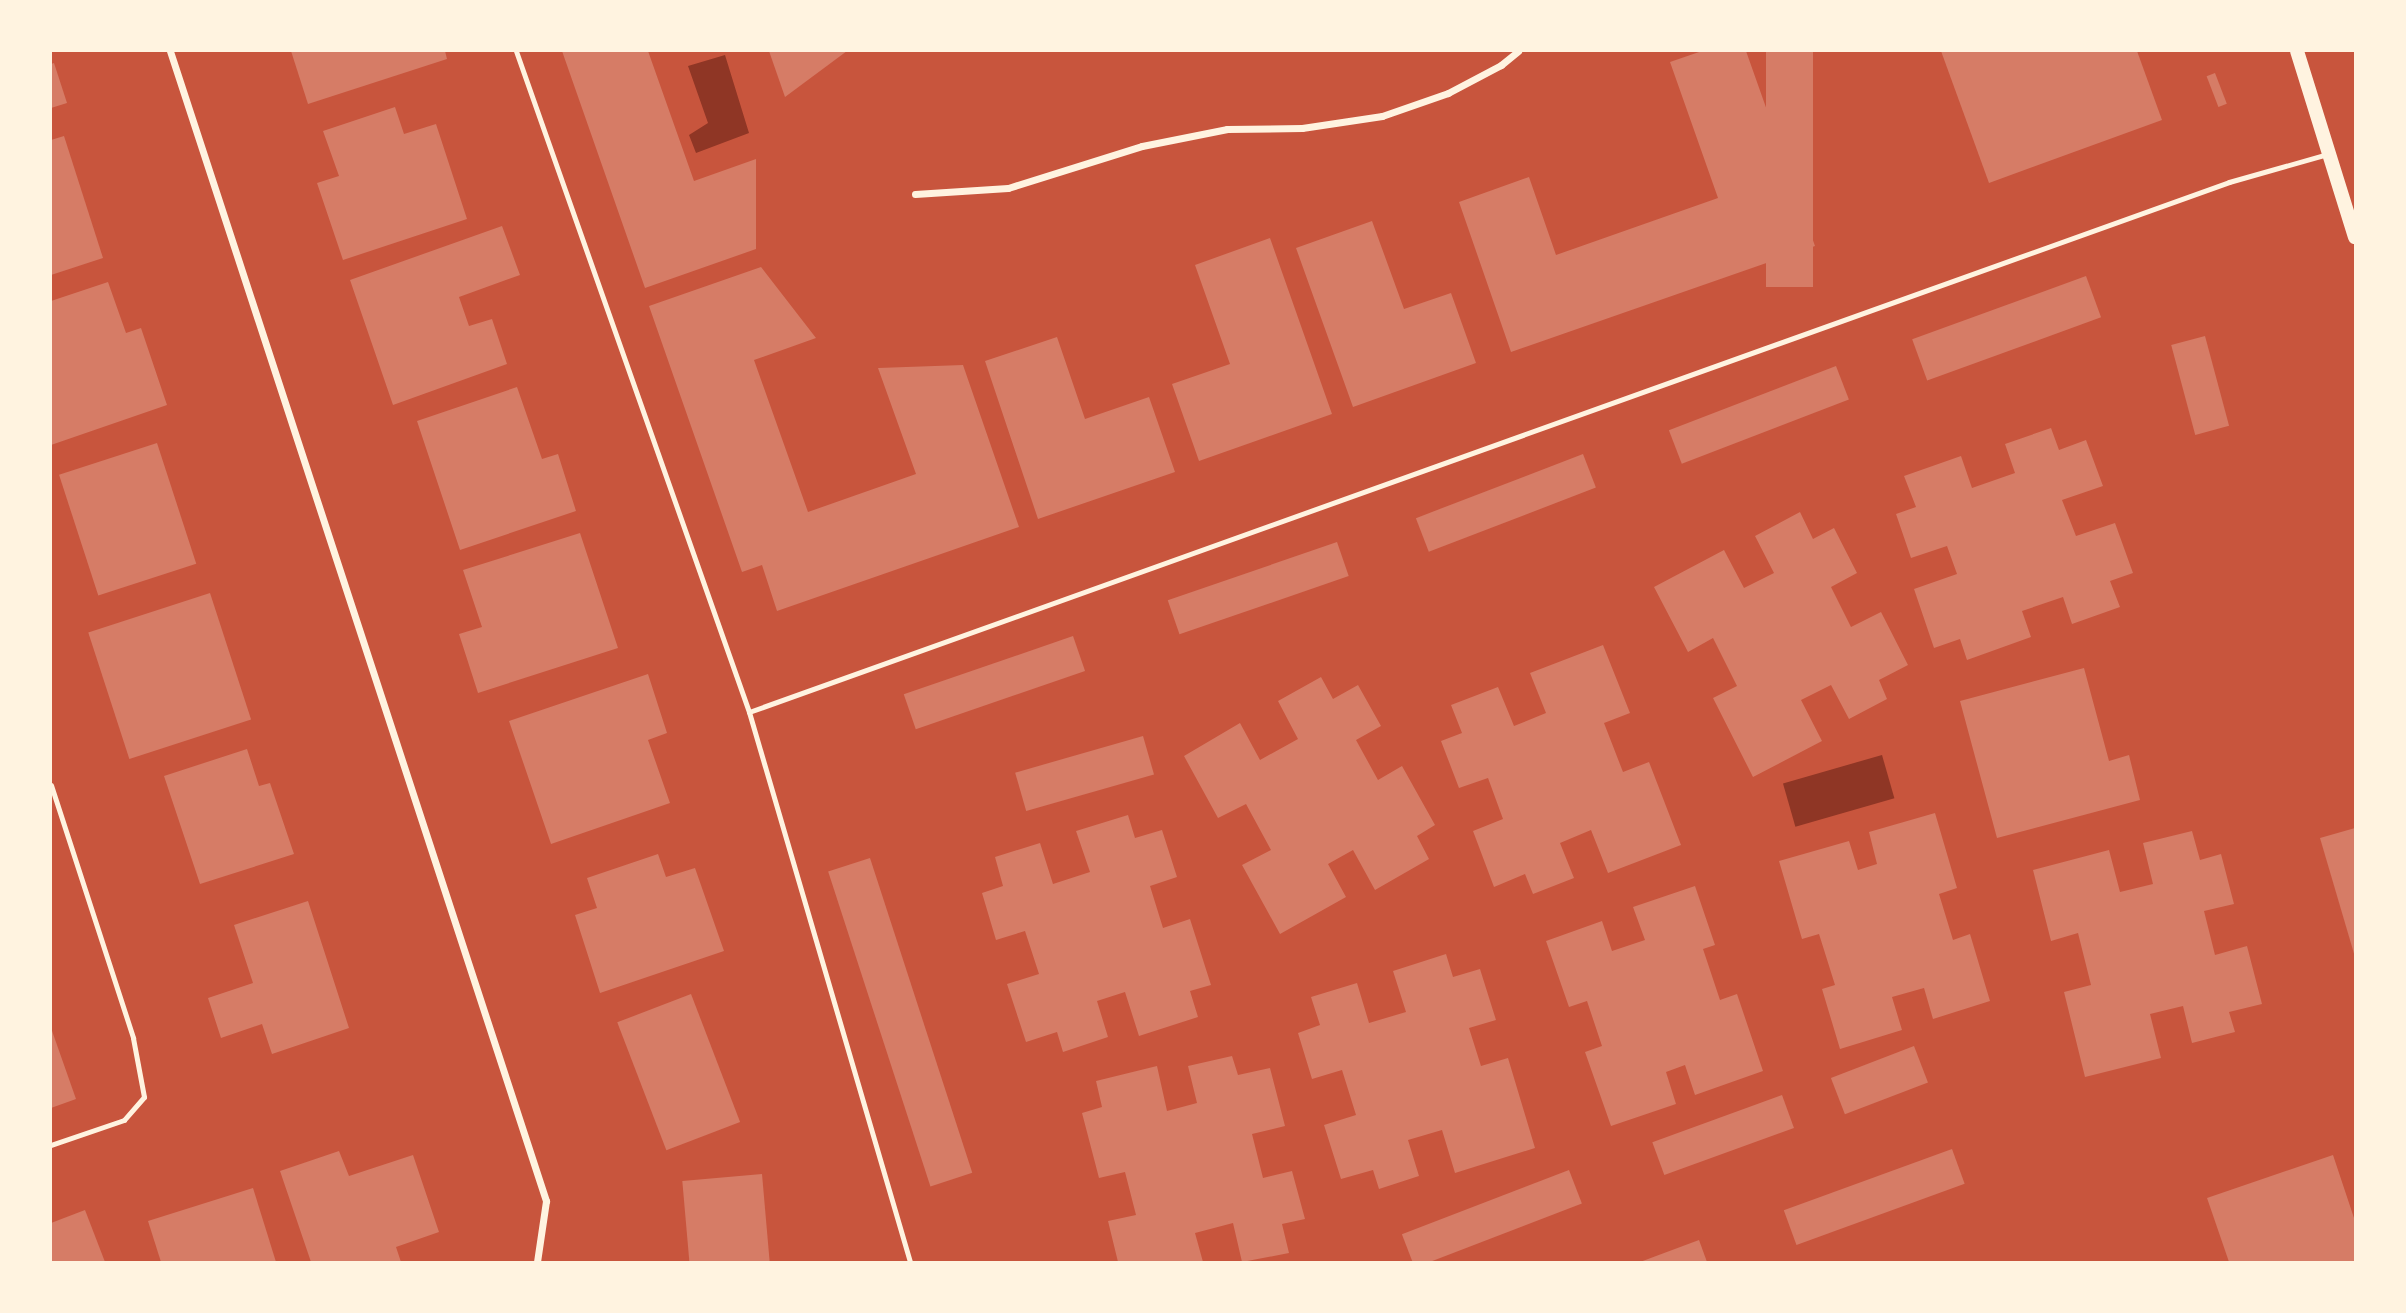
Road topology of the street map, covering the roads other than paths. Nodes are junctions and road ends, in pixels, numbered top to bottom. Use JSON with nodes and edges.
{"nodes":[{"id":1,"x":170,"y":51,"type":"edge"},
{"id":2,"x":516,"y":51,"type":"edge"},
{"id":3,"x":1518,"y":51,"type":"edge"},
{"id":4,"x":2297,"y":51,"type":"edge"},
{"id":5,"x":2328,"y":154,"type":"junction"},
{"id":6,"x":915,"y":194,"type":"dead end"},
{"id":7,"x":2355,"y":237,"type":"edge"},
{"id":8,"x":750,"y":712,"type":"junction"},
{"id":9,"x":51,"y":785,"type":"edge"},
{"id":10,"x":51,"y":1145,"type":"edge"},
{"id":11,"x":537,"y":1262,"type":"edge"},
{"id":12,"x":910,"y":1262,"type":"edge"}],
"edges":[{"from":1,"to":11,"type":"street"},
{"from":2,"to":8,"type":"lane"},
{"from":3,"to":6,"type":"street"},
{"from":4,"to":5,"type":"main road"},
{"from":5,"to":7,"type":"main road"},
{"from":5,"to":8,"type":"lane"},
{"from":8,"to":12,"type":"lane"},
{"from":9,"to":10,"type":"lane"}]}
